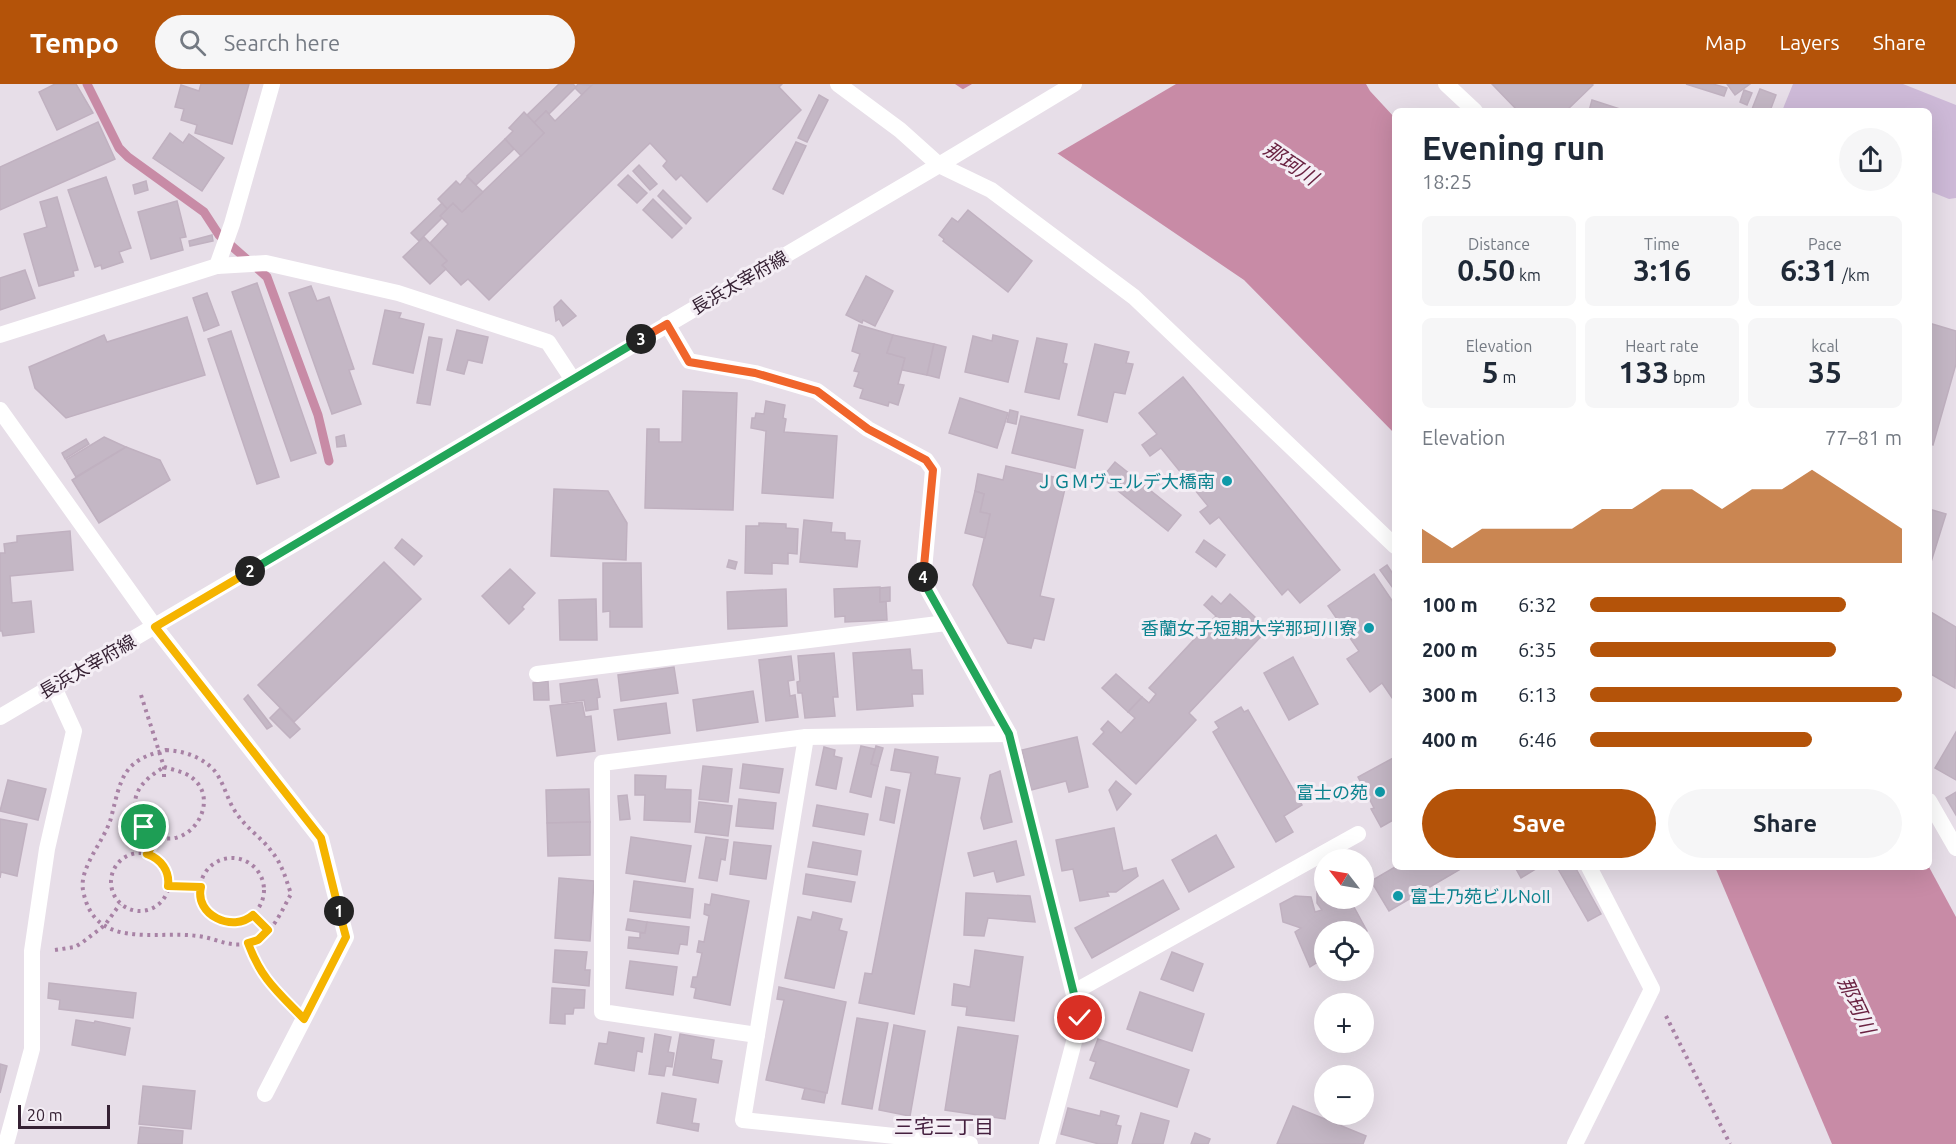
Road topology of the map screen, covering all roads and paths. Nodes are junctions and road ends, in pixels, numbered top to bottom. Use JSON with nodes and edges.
{"nodes":[{"id":1,"x":272,"y":84,"type":"edge"},
{"id":2,"x":838,"y":84,"type":"edge"},
{"id":3,"x":1074,"y":84,"type":"edge"},
{"id":4,"x":1446,"y":84,"type":"edge"},
{"id":5,"x":1472,"y":108,"type":"edge"},
{"id":6,"x":939,"y":165,"type":"junction"},
{"id":7,"x":218,"y":266,"type":"junction"},
{"id":8,"x":667,"y":324,"type":"junction"},
{"id":9,"x":0,"y":335,"type":"edge"},
{"id":10,"x":573,"y":380,"type":"junction"},
{"id":11,"x":0,"y":410,"type":"edge"},
{"id":12,"x":1392,"y":543,"type":"edge"},
{"id":13,"x":946,"y":623,"type":"junction"},
{"id":14,"x":155,"y":627,"type":"junction"},
{"id":15,"x":537,"y":674,"type":"dead end"},
{"id":16,"x":53,"y":685,"type":"junction"},
{"id":17,"x":141,"y":695,"type":"dead end"},
{"id":18,"x":0,"y":717,"type":"edge"},
{"id":19,"x":1009,"y":734,"type":"junction"},
{"id":20,"x":806,"y":737,"type":"junction"},
{"id":21,"x":158,"y":752,"type":"junction"},
{"id":22,"x":164,"y":767,"type":"junction"},
{"id":23,"x":164,"y":778,"type":"dead end"},
{"id":24,"x":1932,"y":806,"type":"edge"},
{"id":25,"x":1358,"y":834,"type":"dead end"},
{"id":26,"x":158,"y":836,"type":"junction"},
{"id":27,"x":1956,"y":848,"type":"edge"},
{"id":28,"x":147,"y":854,"type":"junction"},
{"id":29,"x":1590,"y":870,"type":"edge"},
{"id":30,"x":168,"y":886,"type":"junction"},
{"id":31,"x":201,"y":887,"type":"junction"},
{"id":32,"x":120,"y":904,"type":"junction"},
{"id":33,"x":253,"y":915,"type":"junction"},
{"id":34,"x":105,"y":925,"type":"junction"},
{"id":35,"x":268,"y":930,"type":"junction"},
{"id":36,"x":248,"y":943,"type":"junction"},
{"id":37,"x":52,"y":951,"type":"dead end"},
{"id":38,"x":1652,"y":989,"type":"junction"},
{"id":39,"x":1074,"y":992,"type":"junction"},
{"id":40,"x":304,"y":1019,"type":"junction"},
{"id":41,"x":757,"y":1035,"type":"junction"},
{"id":42,"x":265,"y":1094,"type":"dead end"},
{"id":43,"x":5,"y":1133,"type":"edge"},
{"id":44,"x":970,"y":1144,"type":"edge"},
{"id":45,"x":1047,"y":1144,"type":"edge"},
{"id":46,"x":1575,"y":1144,"type":"edge"},
{"id":47,"x":1730,"y":1144,"type":"edge"}],
"edges":[{"from":1,"to":7,"type":"street"},
{"from":2,"to":6,"type":"street"},
{"from":3,"to":6,"type":"street","name":"長浜太宰府線"},
{"from":4,"to":5,"type":"street"},
{"from":6,"to":8,"type":"street","name":"長浜太宰府線"},
{"from":6,"to":12,"type":"street"},
{"from":7,"to":9,"type":"street"},
{"from":7,"to":10,"type":"street"},
{"from":8,"to":10,"type":"street","name":"長浜太宰府線"},
{"from":8,"to":13,"type":"street"},
{"from":10,"to":14,"type":"street","name":"長浜太宰府線"},
{"from":11,"to":14,"type":"street"},
{"from":13,"to":15,"type":"street"},
{"from":13,"to":19,"type":"street"},
{"from":14,"to":16,"type":"street","name":"長浜太宰府線"},
{"from":14,"to":40,"type":"street"},
{"from":16,"to":18,"type":"street","name":"長浜太宰府線"},
{"from":16,"to":43,"type":"street"},
{"from":17,"to":21,"type":"path"},
{"from":19,"to":20,"type":"street"},
{"from":19,"to":39,"type":"street"},
{"from":20,"to":41,"type":"street"},
{"from":20,"to":41,"type":"street"},
{"from":21,"to":22,"type":"path"},
{"from":21,"to":34,"type":"path"},
{"from":21,"to":35,"type":"path"},
{"from":22,"to":23,"type":"path"},
{"from":22,"to":26,"type":"path"},
{"from":22,"to":26,"type":"path"},
{"from":24,"to":27,"type":"street"},
{"from":25,"to":39,"type":"street"},
{"from":26,"to":28,"type":"path"},
{"from":28,"to":30,"type":"path"},
{"from":28,"to":32,"type":"path"},
{"from":29,"to":38,"type":"street"},
{"from":30,"to":31,"type":"path"},
{"from":30,"to":32,"type":"path"},
{"from":31,"to":33,"type":"path"},
{"from":31,"to":33,"type":"path"},
{"from":32,"to":34,"type":"path"},
{"from":33,"to":35,"type":"path"},
{"from":34,"to":36,"type":"path"},
{"from":34,"to":37,"type":"path"},
{"from":35,"to":36,"type":"path"},
{"from":36,"to":40,"type":"path"},
{"from":38,"to":46,"type":"street"},
{"from":38,"to":47,"type":"path"},
{"from":39,"to":45,"type":"street"},
{"from":40,"to":42,"type":"street"},
{"from":41,"to":44,"type":"street"}]}
